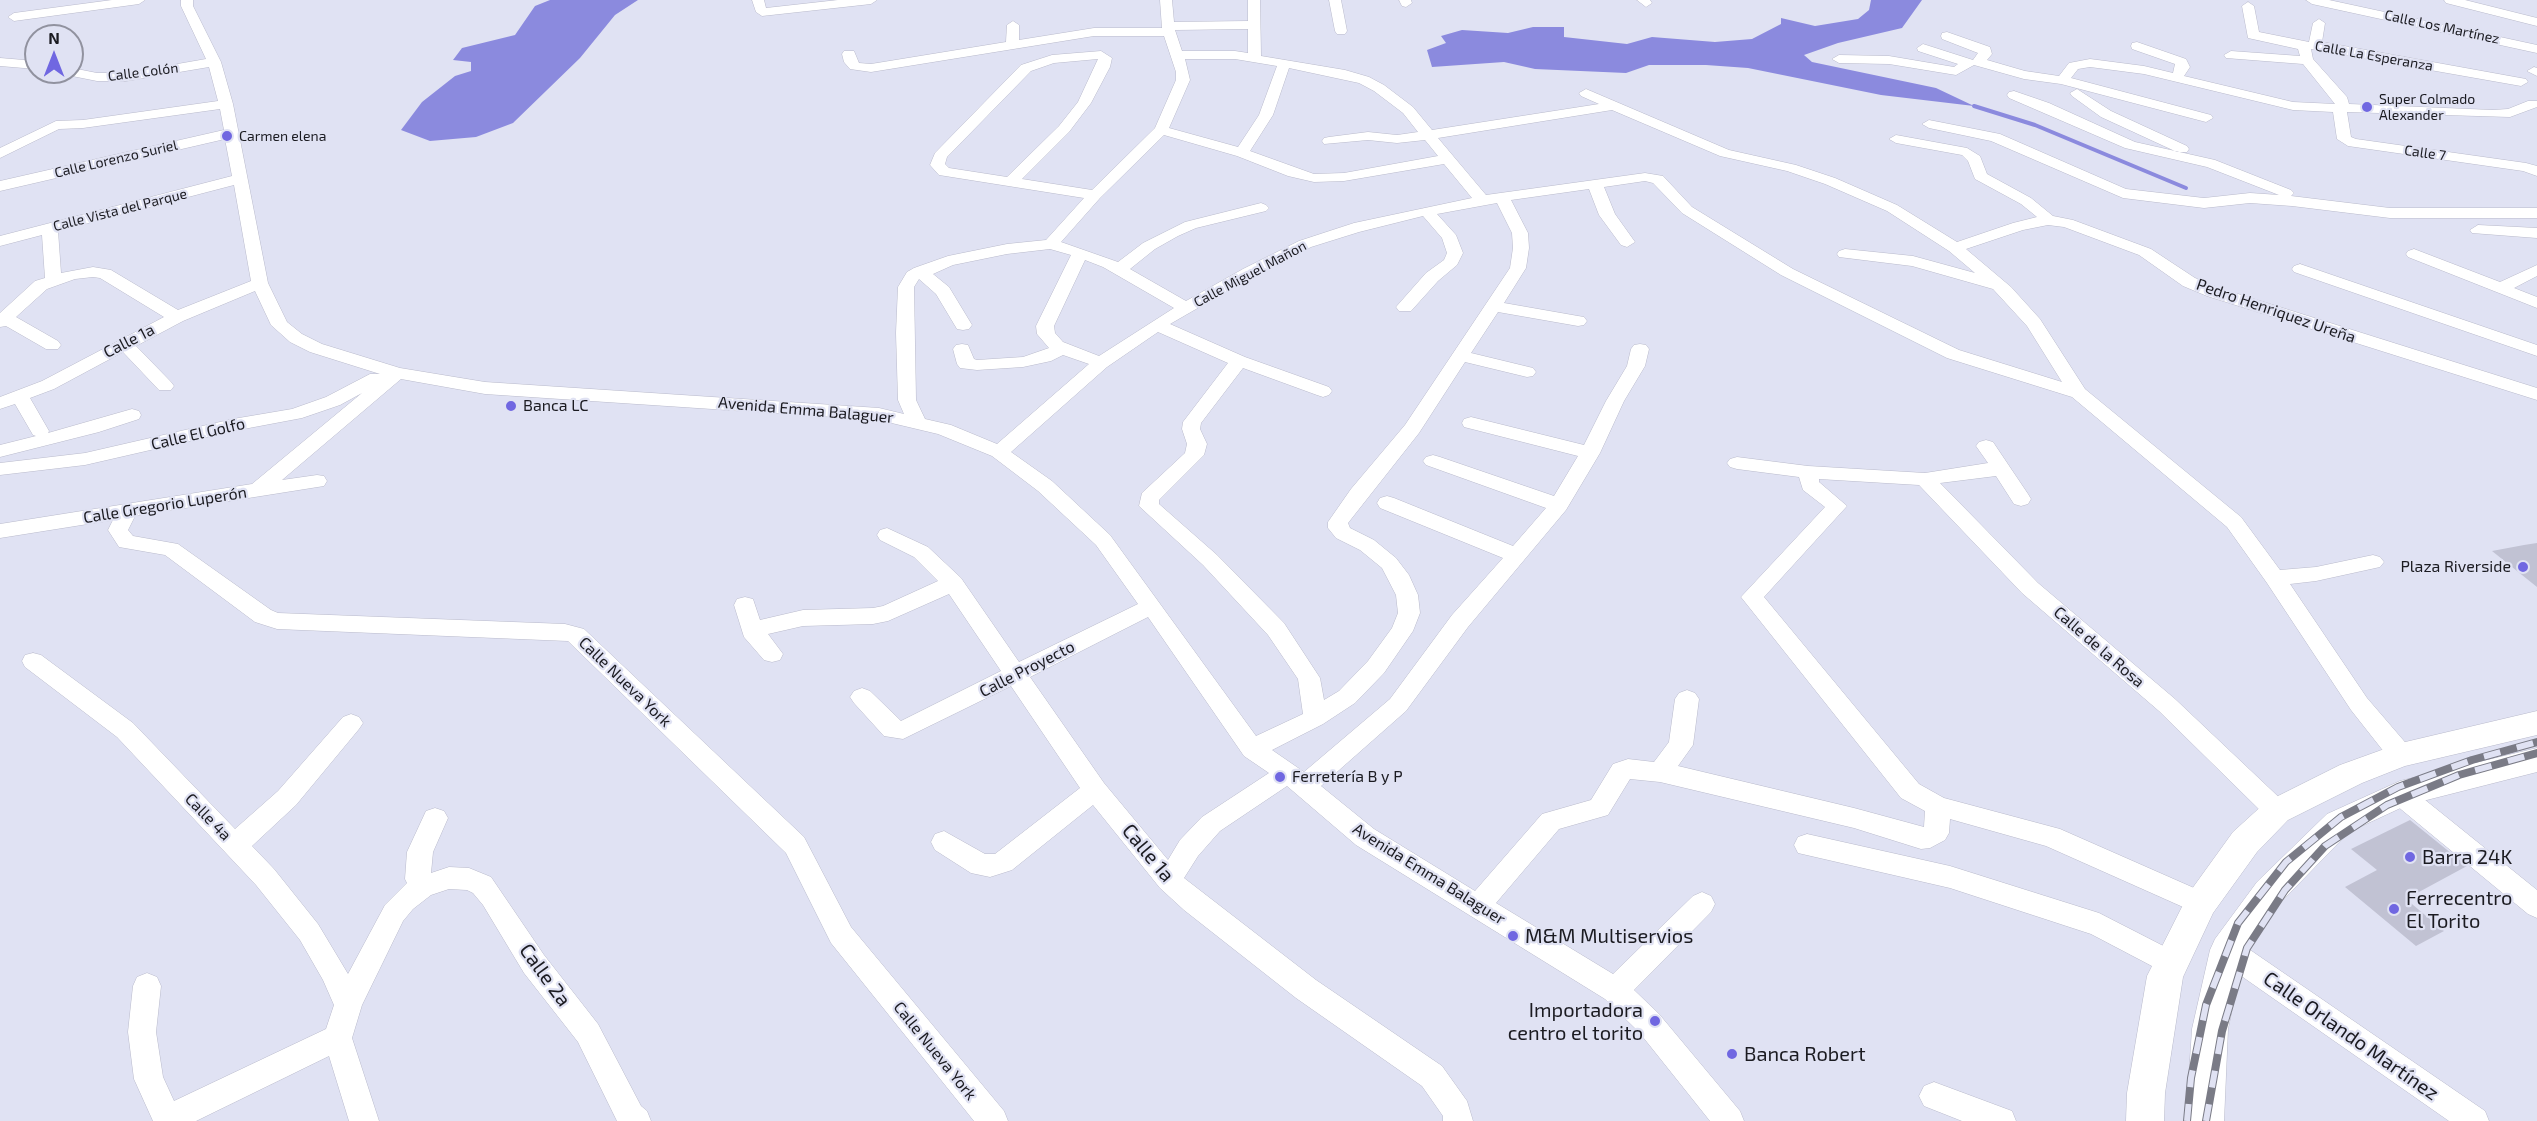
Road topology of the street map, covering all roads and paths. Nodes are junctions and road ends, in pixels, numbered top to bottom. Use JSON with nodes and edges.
{"nodes":[{"id":1,"x":139,"y":0,"type":"edge"},
{"id":2,"x":187,"y":0,"type":"edge"},
{"id":3,"x":759,"y":0,"type":"edge"},
{"id":4,"x":871,"y":0,"type":"edge"},
{"id":5,"x":1166,"y":0,"type":"edge"},
{"id":6,"x":1254,"y":0,"type":"edge"},
{"id":7,"x":1335,"y":0,"type":"edge"},
{"id":8,"x":2312,"y":0,"type":"edge"},
{"id":9,"x":2450,"y":0,"type":"edge"},
{"id":10,"x":2467,"y":0,"type":"edge"},
{"id":11,"x":2248,"y":6,"type":"dead end"},
{"id":12,"x":2496,"y":12,"type":"junction"},
{"id":13,"x":14,"y":17,"type":"dead end"},
{"id":14,"x":2537,"y":22,"type":"edge"},
{"id":15,"x":2319,"y":23,"type":"dead end"},
{"id":16,"x":1013,"y":25,"type":"dead end"},
{"id":17,"x":1256,"y":25,"type":"junction"},
{"id":18,"x":1169,"y":29,"type":"junction"},
{"id":19,"x":1341,"y":31,"type":"dead end"},
{"id":20,"x":1947,"y":36,"type":"dead end"},
{"id":21,"x":1012,"y":45,"type":"junction"},
{"id":22,"x":2137,"y":46,"type":"dead end"},
{"id":23,"x":2309,"y":46,"type":"junction"},
{"id":24,"x":1923,"y":48,"type":"dead end"},
{"id":25,"x":2537,"y":49,"type":"edge"},
{"id":26,"x":849,"y":54,"type":"dead end"},
{"id":27,"x":2231,"y":55,"type":"dead end"},
{"id":28,"x":1179,"y":56,"type":"junction"},
{"id":29,"x":1255,"y":59,"type":"junction"},
{"id":30,"x":1839,"y":59,"type":"dead end"},
{"id":31,"x":2307,"y":60,"type":"junction"},
{"id":32,"x":0,"y":62,"type":"edge"},
{"id":33,"x":214,"y":62,"type":"junction"},
{"id":34,"x":1973,"y":62,"type":"junction"},
{"id":35,"x":24,"y":64,"type":"edge"},
{"id":36,"x":1284,"y":65,"type":"junction"},
{"id":37,"x":2536,"y":71,"type":"edge"},
{"id":38,"x":84,"y":74,"type":"edge"},
{"id":39,"x":2176,"y":78,"type":"junction"},
{"id":40,"x":2062,"y":80,"type":"junction"},
{"id":41,"x":2521,"y":82,"type":"junction"},
{"id":42,"x":1586,"y":93,"type":"dead end"},
{"id":43,"x":2077,"y":93,"type":"dead end"},
{"id":44,"x":2014,"y":95,"type":"dead end"},
{"id":45,"x":2465,"y":98,"type":"dead end"},
{"id":46,"x":226,"y":104,"type":"junction"},
{"id":47,"x":2533,"y":105,"type":"edge"},
{"id":48,"x":1613,"y":106,"type":"junction"},
{"id":49,"x":2339,"y":108,"type":"junction"},
{"id":50,"x":2206,"y":118,"type":"dead end"},
{"id":51,"x":1929,"y":124,"type":"dead end"},
{"id":52,"x":1161,"y":130,"type":"junction"},
{"id":53,"x":231,"y":133,"type":"junction"},
{"id":54,"x":1426,"y":134,"type":"junction"},
{"id":55,"x":1896,"y":140,"type":"dead end"},
{"id":56,"x":1329,"y":141,"type":"dead end"},
{"id":57,"x":1242,"y":153,"type":"junction"},
{"id":58,"x":0,"y":154,"type":"edge"},
{"id":59,"x":1446,"y":159,"type":"junction"},
{"id":60,"x":2210,"y":163,"type":"junction"},
{"id":61,"x":2537,"y":172,"type":"edge"},
{"id":62,"x":239,"y":179,"type":"junction"},
{"id":63,"x":1011,"y":182,"type":"junction"},
{"id":64,"x":1595,"y":184,"type":"junction"},
{"id":65,"x":0,"y":186,"type":"edge"},
{"id":66,"x":1095,"y":195,"type":"junction"},
{"id":67,"x":1502,"y":197,"type":"junction"},
{"id":68,"x":1482,"y":201,"type":"junction"},
{"id":69,"x":2313,"y":203,"type":"junction"},
{"id":70,"x":1261,"y":208,"type":"dead end"},
{"id":71,"x":1426,"y":211,"type":"junction"},
{"id":72,"x":2537,"y":213,"type":"edge"},
{"id":73,"x":2048,"y":220,"type":"junction"},
{"id":74,"x":50,"y":227,"type":"junction"},
{"id":75,"x":2478,"y":230,"type":"dead end"},
{"id":76,"x":2537,"y":233,"type":"edge"},
{"id":77,"x":0,"y":241,"type":"edge"},
{"id":78,"x":1627,"y":243,"type":"dead end"},
{"id":79,"x":1051,"y":244,"type":"junction"},
{"id":80,"x":1955,"y":248,"type":"junction"},
{"id":81,"x":1080,"y":254,"type":"junction"},
{"id":82,"x":1845,"y":254,"type":"dead end"},
{"id":83,"x":2414,"y":254,"type":"dead end"},
{"id":84,"x":2300,"y":269,"type":"dead end"},
{"id":85,"x":1119,"y":270,"type":"junction"},
{"id":86,"x":2537,"y":270,"type":"edge"},
{"id":87,"x":920,"y":271,"type":"junction"},
{"id":88,"x":53,"y":280,"type":"junction"},
{"id":89,"x":260,"y":283,"type":"junction"},
{"id":90,"x":2500,"y":288,"type":"junction"},
{"id":91,"x":2005,"y":291,"type":"junction"},
{"id":92,"x":2537,"y":303,"type":"edge"},
{"id":93,"x":1494,"y":306,"type":"junction"},
{"id":94,"x":1405,"y":307,"type":"dead end"},
{"id":95,"x":1186,"y":308,"type":"junction"},
{"id":96,"x":177,"y":317,"type":"junction"},
{"id":97,"x":3,"y":320,"type":"edge"},
{"id":98,"x":1578,"y":321,"type":"dead end"},
{"id":99,"x":963,"y":325,"type":"dead end"},
{"id":100,"x":1156,"y":325,"type":"junction"},
{"id":101,"x":124,"y":343,"type":"junction"},
{"id":102,"x":52,"y":345,"type":"dead end"},
{"id":103,"x":1063,"y":348,"type":"junction"},
{"id":104,"x":962,"y":349,"type":"dead end"},
{"id":105,"x":1640,"y":349,"type":"dead end"},
{"id":106,"x":2537,"y":351,"type":"edge"},
{"id":107,"x":1461,"y":356,"type":"junction"},
{"id":108,"x":1239,"y":362,"type":"junction"},
{"id":109,"x":1101,"y":363,"type":"junction"},
{"id":110,"x":392,"y":372,"type":"junction"},
{"id":111,"x":1527,"y":372,"type":"dead end"},
{"id":112,"x":165,"y":387,"type":"dead end"},
{"id":113,"x":1323,"y":391,"type":"dead end"},
{"id":114,"x":2078,"y":393,"type":"junction"},
{"id":115,"x":2537,"y":394,"type":"edge"},
{"id":116,"x":20,"y":397,"type":"junction"},
{"id":117,"x":0,"y":403,"type":"edge"},
{"id":118,"x":132,"y":415,"type":"dead end"},
{"id":119,"x":917,"y":421,"type":"junction"},
{"id":120,"x":1471,"y":423,"type":"dead end"},
{"id":121,"x":40,"y":432,"type":"dead end"},
{"id":122,"x":1986,"y":446,"type":"dead end"},
{"id":123,"x":0,"y":451,"type":"edge"},
{"id":124,"x":999,"y":452,"type":"junction"},
{"id":125,"x":1590,"y":453,"type":"junction"},
{"id":126,"x":1433,"y":461,"type":"dead end"},
{"id":127,"x":1737,"y":463,"type":"dead end"},
{"id":128,"x":0,"y":469,"type":"edge"},
{"id":129,"x":2000,"y":469,"type":"junction"},
{"id":130,"x":1808,"y":472,"type":"junction"},
{"id":131,"x":1925,"y":479,"type":"junction"},
{"id":132,"x":317,"y":481,"type":"dead end"},
{"id":133,"x":258,"y":490,"type":"junction"},
{"id":134,"x":2021,"y":499,"type":"dead end"},
{"id":135,"x":1387,"y":503,"type":"dead end"},
{"id":136,"x":1558,"y":505,"type":"junction"},
{"id":137,"x":127,"y":511,"type":"junction"},
{"id":138,"x":0,"y":531,"type":"edge"},
{"id":139,"x":887,"y":535,"type":"dead end"},
{"id":140,"x":1517,"y":556,"type":"junction"},
{"id":141,"x":2373,"y":562,"type":"dead end"},
{"id":142,"x":2276,"y":578,"type":"junction"},
{"id":143,"x":953,"y":583,"type":"junction"},
{"id":144,"x":745,"y":605,"type":"dead end"},
{"id":145,"x":1150,"y":607,"type":"junction"},
{"id":146,"x":752,"y":631,"type":"junction"},
{"id":147,"x":772,"y":654,"type":"dead end"},
{"id":148,"x":33,"y":661,"type":"dead end"},
{"id":149,"x":1017,"y":674,"type":"junction"},
{"id":150,"x":862,"y":697,"type":"dead end"},
{"id":151,"x":1687,"y":699,"type":"dead end"},
{"id":152,"x":1315,"y":718,"type":"junction"},
{"id":153,"x":351,"y":723,"type":"dead end"},
{"id":154,"x":2537,"y":723,"type":"edge"},
{"id":155,"x":1252,"y":749,"type":"junction"},
{"id":156,"x":2401,"y":755,"type":"junction"},
{"id":157,"x":2537,"y":760,"type":"edge"},
{"id":158,"x":1660,"y":772,"type":"junction"},
{"id":159,"x":1295,"y":780,"type":"junction"},
{"id":160,"x":1095,"y":790,"type":"junction"},
{"id":161,"x":2400,"y":794,"type":"junction"},
{"id":162,"x":1938,"y":806,"type":"junction"},
{"id":163,"x":2277,"y":811,"type":"junction"},
{"id":164,"x":435,"y":818,"type":"dead end"},
{"id":165,"x":944,"y":842,"type":"dead end"},
{"id":166,"x":235,"y":845,"type":"junction"},
{"id":167,"x":1807,"y":845,"type":"dead end"},
{"id":168,"x":1169,"y":880,"type":"junction"},
{"id":169,"x":422,"y":887,"type":"junction"},
{"id":170,"x":2201,"y":903,"type":"junction"},
{"id":171,"x":1702,"y":904,"type":"dead end"},
{"id":172,"x":1479,"y":905,"type":"junction"},
{"id":173,"x":2537,"y":906,"type":"edge"},
{"id":174,"x":2227,"y":950,"type":"junction"},
{"id":175,"x":2171,"y":964,"type":"junction"},
{"id":176,"x":147,"y":986,"type":"dead end"},
{"id":177,"x":1615,"y":990,"type":"junction"},
{"id":178,"x":348,"y":1005,"type":"junction"},
{"id":179,"x":338,"y":1038,"type":"junction"},
{"id":180,"x":1934,"y":1096,"type":"dead end"},
{"id":181,"x":630,"y":1119,"type":"edge"},
{"id":182,"x":364,"y":1121,"type":"edge"},
{"id":183,"x":993,"y":1121,"type":"edge"},
{"id":184,"x":1458,"y":1121,"type":"edge"},
{"id":185,"x":1729,"y":1121,"type":"edge"},
{"id":186,"x":2001,"y":1121,"type":"edge"},
{"id":187,"x":2145,"y":1121,"type":"edge"},
{"id":188,"x":2205,"y":1121,"type":"edge"},
{"id":189,"x":2474,"y":1121,"type":"edge"}],
"edges":[{"from":1,"to":13,"type":"street"},
{"from":2,"to":33,"type":"street","name":"Avenida Emma Balaguer"},
{"from":3,"to":4,"type":"street"},
{"from":5,"to":18,"type":"street"},
{"from":6,"to":17,"type":"street"},
{"from":7,"to":19,"type":"street"},
{"from":8,"to":25,"type":"street","name":"Calle Los Martínez"},
{"from":9,"to":12,"type":"street"},
{"from":10,"to":12,"type":"street"},
{"from":11,"to":23,"type":"street"},
{"from":12,"to":14,"type":"street"},
{"from":15,"to":23,"type":"street"},
{"from":16,"to":21,"type":"street"},
{"from":17,"to":18,"type":"street"},
{"from":17,"to":29,"type":"street"},
{"from":18,"to":21,"type":"street"},
{"from":18,"to":28,"type":"street"},
{"from":20,"to":34,"type":"street"},
{"from":21,"to":26,"type":"street"},
{"from":22,"to":39,"type":"street"},
{"from":23,"to":31,"type":"street","name":"Calle La Esperanza"},
{"from":23,"to":41,"type":"street","name":"Calle La Esperanza"},
{"from":24,"to":34,"type":"street"},
{"from":27,"to":31,"type":"street"},
{"from":28,"to":29,"type":"street"},
{"from":28,"to":52,"type":"street"},
{"from":29,"to":36,"type":"street"},
{"from":30,"to":34,"type":"street"},
{"from":31,"to":49,"type":"street","name":"Calle La Esperanza"},
{"from":32,"to":35,"type":"street"},
{"from":33,"to":38,"type":"street","name":"Calle Colón"},
{"from":33,"to":46,"type":"street","name":"Avenida Emma Balaguer"},
{"from":34,"to":40,"type":"street"},
{"from":36,"to":54,"type":"street"},
{"from":36,"to":57,"type":"street"},
{"from":37,"to":41,"type":"street"},
{"from":39,"to":40,"type":"street"},
{"from":39,"to":49,"type":"street"},
{"from":40,"to":50,"type":"street"},
{"from":41,"to":47,"type":"street"},
{"from":42,"to":48,"type":"street"},
{"from":43,"to":60,"type":"street"},
{"from":44,"to":60,"type":"street"},
{"from":45,"to":47,"type":"street"},
{"from":46,"to":53,"type":"street","name":"Avenida Emma Balaguer"},
{"from":46,"to":58,"type":"street"},
{"from":47,"to":49,"type":"street"},
{"from":48,"to":54,"type":"street"},
{"from":48,"to":80,"type":"street"},
{"from":49,"to":61,"type":"street","name":"Calle 7"},
{"from":51,"to":69,"type":"street"},
{"from":52,"to":57,"type":"street"},
{"from":52,"to":66,"type":"street"},
{"from":53,"to":62,"type":"street","name":"Avenida Emma Balaguer"},
{"from":53,"to":65,"type":"street","name":"Calle Lorenzo Suriel"},
{"from":54,"to":56,"type":"street"},
{"from":54,"to":59,"type":"street"},
{"from":55,"to":73,"type":"street"},
{"from":57,"to":59,"type":"street"},
{"from":59,"to":68,"type":"street"},
{"from":60,"to":69,"type":"street"},
{"from":62,"to":74,"type":"street","name":"Calle Vista del Parque"},
{"from":62,"to":89,"type":"street","name":"Avenida Emma Balaguer"},
{"from":63,"to":63,"type":"street"},
{"from":63,"to":66,"type":"street"},
{"from":64,"to":67,"type":"street","name":"Calle Miguel Mañon"},
{"from":64,"to":78,"type":"street"},
{"from":64,"to":114,"type":"street","name":"Calle Miguel Mañon"},
{"from":66,"to":79,"type":"street"},
{"from":67,"to":68,"type":"street","name":"Calle Miguel Mañon"},
{"from":67,"to":93,"type":"street"},
{"from":68,"to":71,"type":"street","name":"Calle Miguel Mañon"},
{"from":69,"to":72,"type":"street"},
{"from":70,"to":85,"type":"street"},
{"from":71,"to":94,"type":"street"},
{"from":71,"to":95,"type":"street","name":"Calle Miguel Mañon"},
{"from":73,"to":80,"type":"street","name":"Pedro Henriquez Ureña"},
{"from":73,"to":115,"type":"street","name":"Pedro Henriquez Ureña"},
{"from":74,"to":77,"type":"street","name":"Calle Vista del Parque"},
{"from":74,"to":88,"type":"street"},
{"from":75,"to":76,"type":"street"},
{"from":79,"to":81,"type":"street"},
{"from":79,"to":87,"type":"street"},
{"from":80,"to":91,"type":"street"},
{"from":81,"to":85,"type":"street"},
{"from":81,"to":103,"type":"street"},
{"from":82,"to":91,"type":"street"},
{"from":83,"to":90,"type":"street"},
{"from":84,"to":106,"type":"street"},
{"from":85,"to":95,"type":"street"},
{"from":86,"to":90,"type":"street"},
{"from":87,"to":99,"type":"street"},
{"from":87,"to":119,"type":"street"},
{"from":88,"to":96,"type":"street"},
{"from":88,"to":97,"type":"street"},
{"from":89,"to":96,"type":"street","name":"Calle 1a"},
{"from":89,"to":110,"type":"street","name":"Avenida Emma Balaguer"},
{"from":90,"to":92,"type":"street"},
{"from":91,"to":114,"type":"street"},
{"from":93,"to":98,"type":"street"},
{"from":93,"to":107,"type":"street"},
{"from":95,"to":100,"type":"street","name":"Calle Miguel Mañon"},
{"from":96,"to":101,"type":"street","name":"Calle 1a"},
{"from":97,"to":102,"type":"street"},
{"from":100,"to":108,"type":"street"},
{"from":100,"to":109,"type":"street","name":"Calle Miguel Mañon"},
{"from":101,"to":112,"type":"street"},
{"from":101,"to":116,"type":"street","name":"Calle 1a"},
{"from":103,"to":104,"type":"street"},
{"from":103,"to":109,"type":"street"},
{"from":105,"to":125,"type":"street"},
{"from":107,"to":111,"type":"street"},
{"from":107,"to":152,"type":"street"},
{"from":108,"to":113,"type":"street"},
{"from":108,"to":152,"type":"street"},
{"from":109,"to":124,"type":"street","name":"Calle Miguel Mañon"},
{"from":110,"to":119,"type":"street","name":"Avenida Emma Balaguer"},
{"from":110,"to":128,"type":"street","name":"Calle El Golfo"},
{"from":110,"to":133,"type":"street","name":"Calle Gregorio Luperón"},
{"from":114,"to":142,"type":"street"},
{"from":116,"to":117,"type":"street","name":"Calle 1a"},
{"from":116,"to":121,"type":"street"},
{"from":118,"to":123,"type":"street"},
{"from":119,"to":124,"type":"street","name":"Avenida Emma Balaguer"},
{"from":120,"to":125,"type":"street"},
{"from":122,"to":129,"type":"street"},
{"from":124,"to":145,"type":"street","name":"Avenida Emma Balaguer"},
{"from":125,"to":136,"type":"street"},
{"from":126,"to":136,"type":"street"},
{"from":127,"to":130,"type":"street"},
{"from":129,"to":131,"type":"street"},
{"from":129,"to":134,"type":"street"},
{"from":130,"to":131,"type":"street"},
{"from":130,"to":162,"type":"street"},
{"from":131,"to":163,"type":"street","name":"Calle de la Rosa"},
{"from":132,"to":133,"type":"street"},
{"from":133,"to":137,"type":"street","name":"Calle Gregorio Luperón"},
{"from":135,"to":140,"type":"street"},
{"from":136,"to":140,"type":"street"},
{"from":137,"to":138,"type":"street","name":"Calle Gregorio Luperón"},
{"from":137,"to":183,"type":"street","name":"Calle Nueva York"},
{"from":139,"to":143,"type":"street","name":"Calle 1a"},
{"from":140,"to":159,"type":"street"},
{"from":141,"to":142,"type":"street"},
{"from":142,"to":156,"type":"street"},
{"from":143,"to":146,"type":"street"},
{"from":143,"to":149,"type":"street","name":"Calle 1a"},
{"from":144,"to":146,"type":"street"},
{"from":145,"to":149,"type":"street","name":"Calle Proyecto"},
{"from":145,"to":155,"type":"street","name":"Avenida Emma Balaguer"},
{"from":146,"to":147,"type":"street"},
{"from":148,"to":166,"type":"street","name":"Calle 4a"},
{"from":149,"to":150,"type":"street","name":"Calle Proyecto"},
{"from":149,"to":160,"type":"street","name":"Calle 1a"},
{"from":151,"to":158,"type":"street"},
{"from":152,"to":155,"type":"street"},
{"from":153,"to":166,"type":"street"},
{"from":154,"to":156,"type":"main road"},
{"from":155,"to":159,"type":"street","name":"Avenida Emma Balaguer"},
{"from":156,"to":163,"type":"main road"},
{"from":157,"to":161,"type":"main road"},
{"from":158,"to":162,"type":"street"},
{"from":158,"to":172,"type":"street"},
{"from":159,"to":168,"type":"street"},
{"from":159,"to":172,"type":"street","name":"Avenida Emma Balaguer"},
{"from":160,"to":165,"type":"street"},
{"from":160,"to":168,"type":"street","name":"Calle 1a"},
{"from":161,"to":173,"type":"street"},
{"from":161,"to":174,"type":"main road"},
{"from":162,"to":170,"type":"street"},
{"from":163,"to":170,"type":"main road"},
{"from":164,"to":169,"type":"street"},
{"from":166,"to":178,"type":"street","name":"Calle 4a"},
{"from":167,"to":175,"type":"street"},
{"from":168,"to":184,"type":"street","name":"Calle 1a"},
{"from":169,"to":178,"type":"street"},
{"from":169,"to":181,"type":"street","name":"Calle 2a"},
{"from":170,"to":175,"type":"main road"},
{"from":171,"to":177,"type":"street"},
{"from":172,"to":177,"type":"street","name":"Avenida Emma Balaguer"},
{"from":174,"to":188,"type":"main road"},
{"from":174,"to":189,"type":"street","name":"Calle Orlando Martínez"},
{"from":175,"to":187,"type":"main road"},
{"from":176,"to":179,"type":"street"},
{"from":177,"to":185,"type":"street","name":"Avenida Emma Balaguer"},
{"from":178,"to":179,"type":"street"},
{"from":179,"to":182,"type":"street"},
{"from":180,"to":186,"type":"street"}]}
